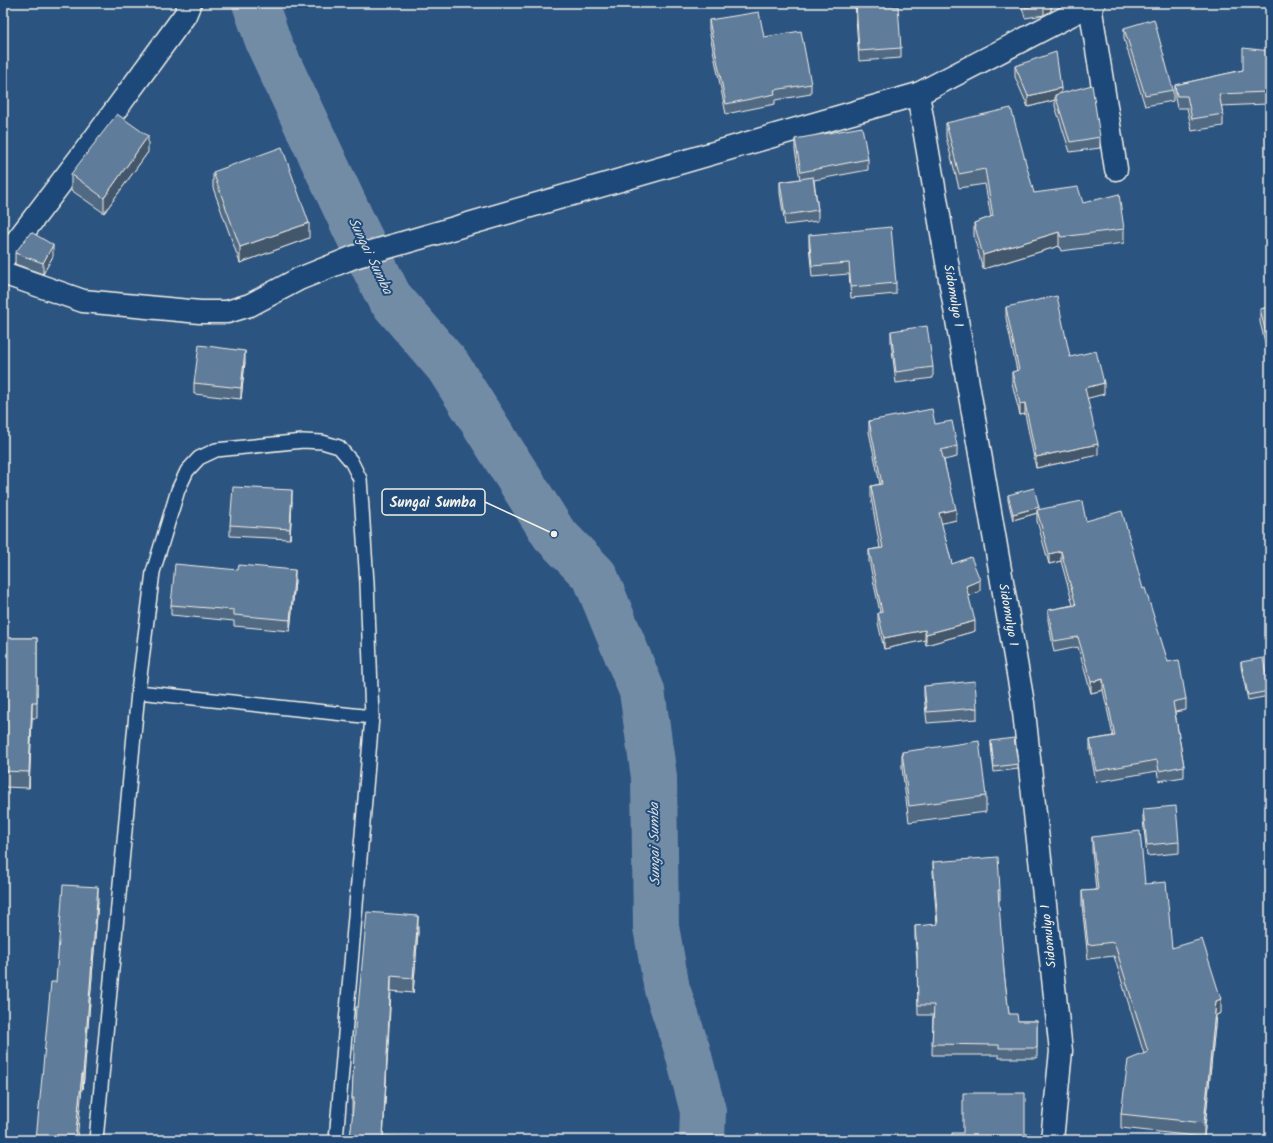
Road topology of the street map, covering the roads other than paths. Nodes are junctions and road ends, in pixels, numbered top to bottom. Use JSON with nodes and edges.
{"nodes":[{"id":1,"x":190,"y":3,"type":"edge"},
{"id":2,"x":1092,"y":4,"type":"edge"},
{"id":3,"x":918,"y":94,"type":"junction"},
{"id":4,"x":1116,"y":169,"type":"dead end"},
{"id":5,"x":3,"y":259,"type":"edge"},
{"id":6,"x":3,"y":273,"type":"edge"},
{"id":7,"x":138,"y":692,"type":"junction"},
{"id":8,"x":372,"y":717,"type":"junction"},
{"id":9,"x":96,"y":1140,"type":"edge"},
{"id":10,"x":336,"y":1140,"type":"edge"},
{"id":11,"x":1052,"y":1140,"type":"edge"}],
"edges":[{"from":1,"to":5,"type":"street"},
{"from":2,"to":3,"type":"street"},
{"from":2,"to":4,"type":"street"},
{"from":3,"to":6,"type":"street"},
{"from":3,"to":11,"type":"street","name":"Sidomulyo 1"},
{"from":7,"to":8,"type":"lane"},
{"from":7,"to":8,"type":"lane"},
{"from":7,"to":9,"type":"lane"},
{"from":8,"to":10,"type":"lane"}]}
